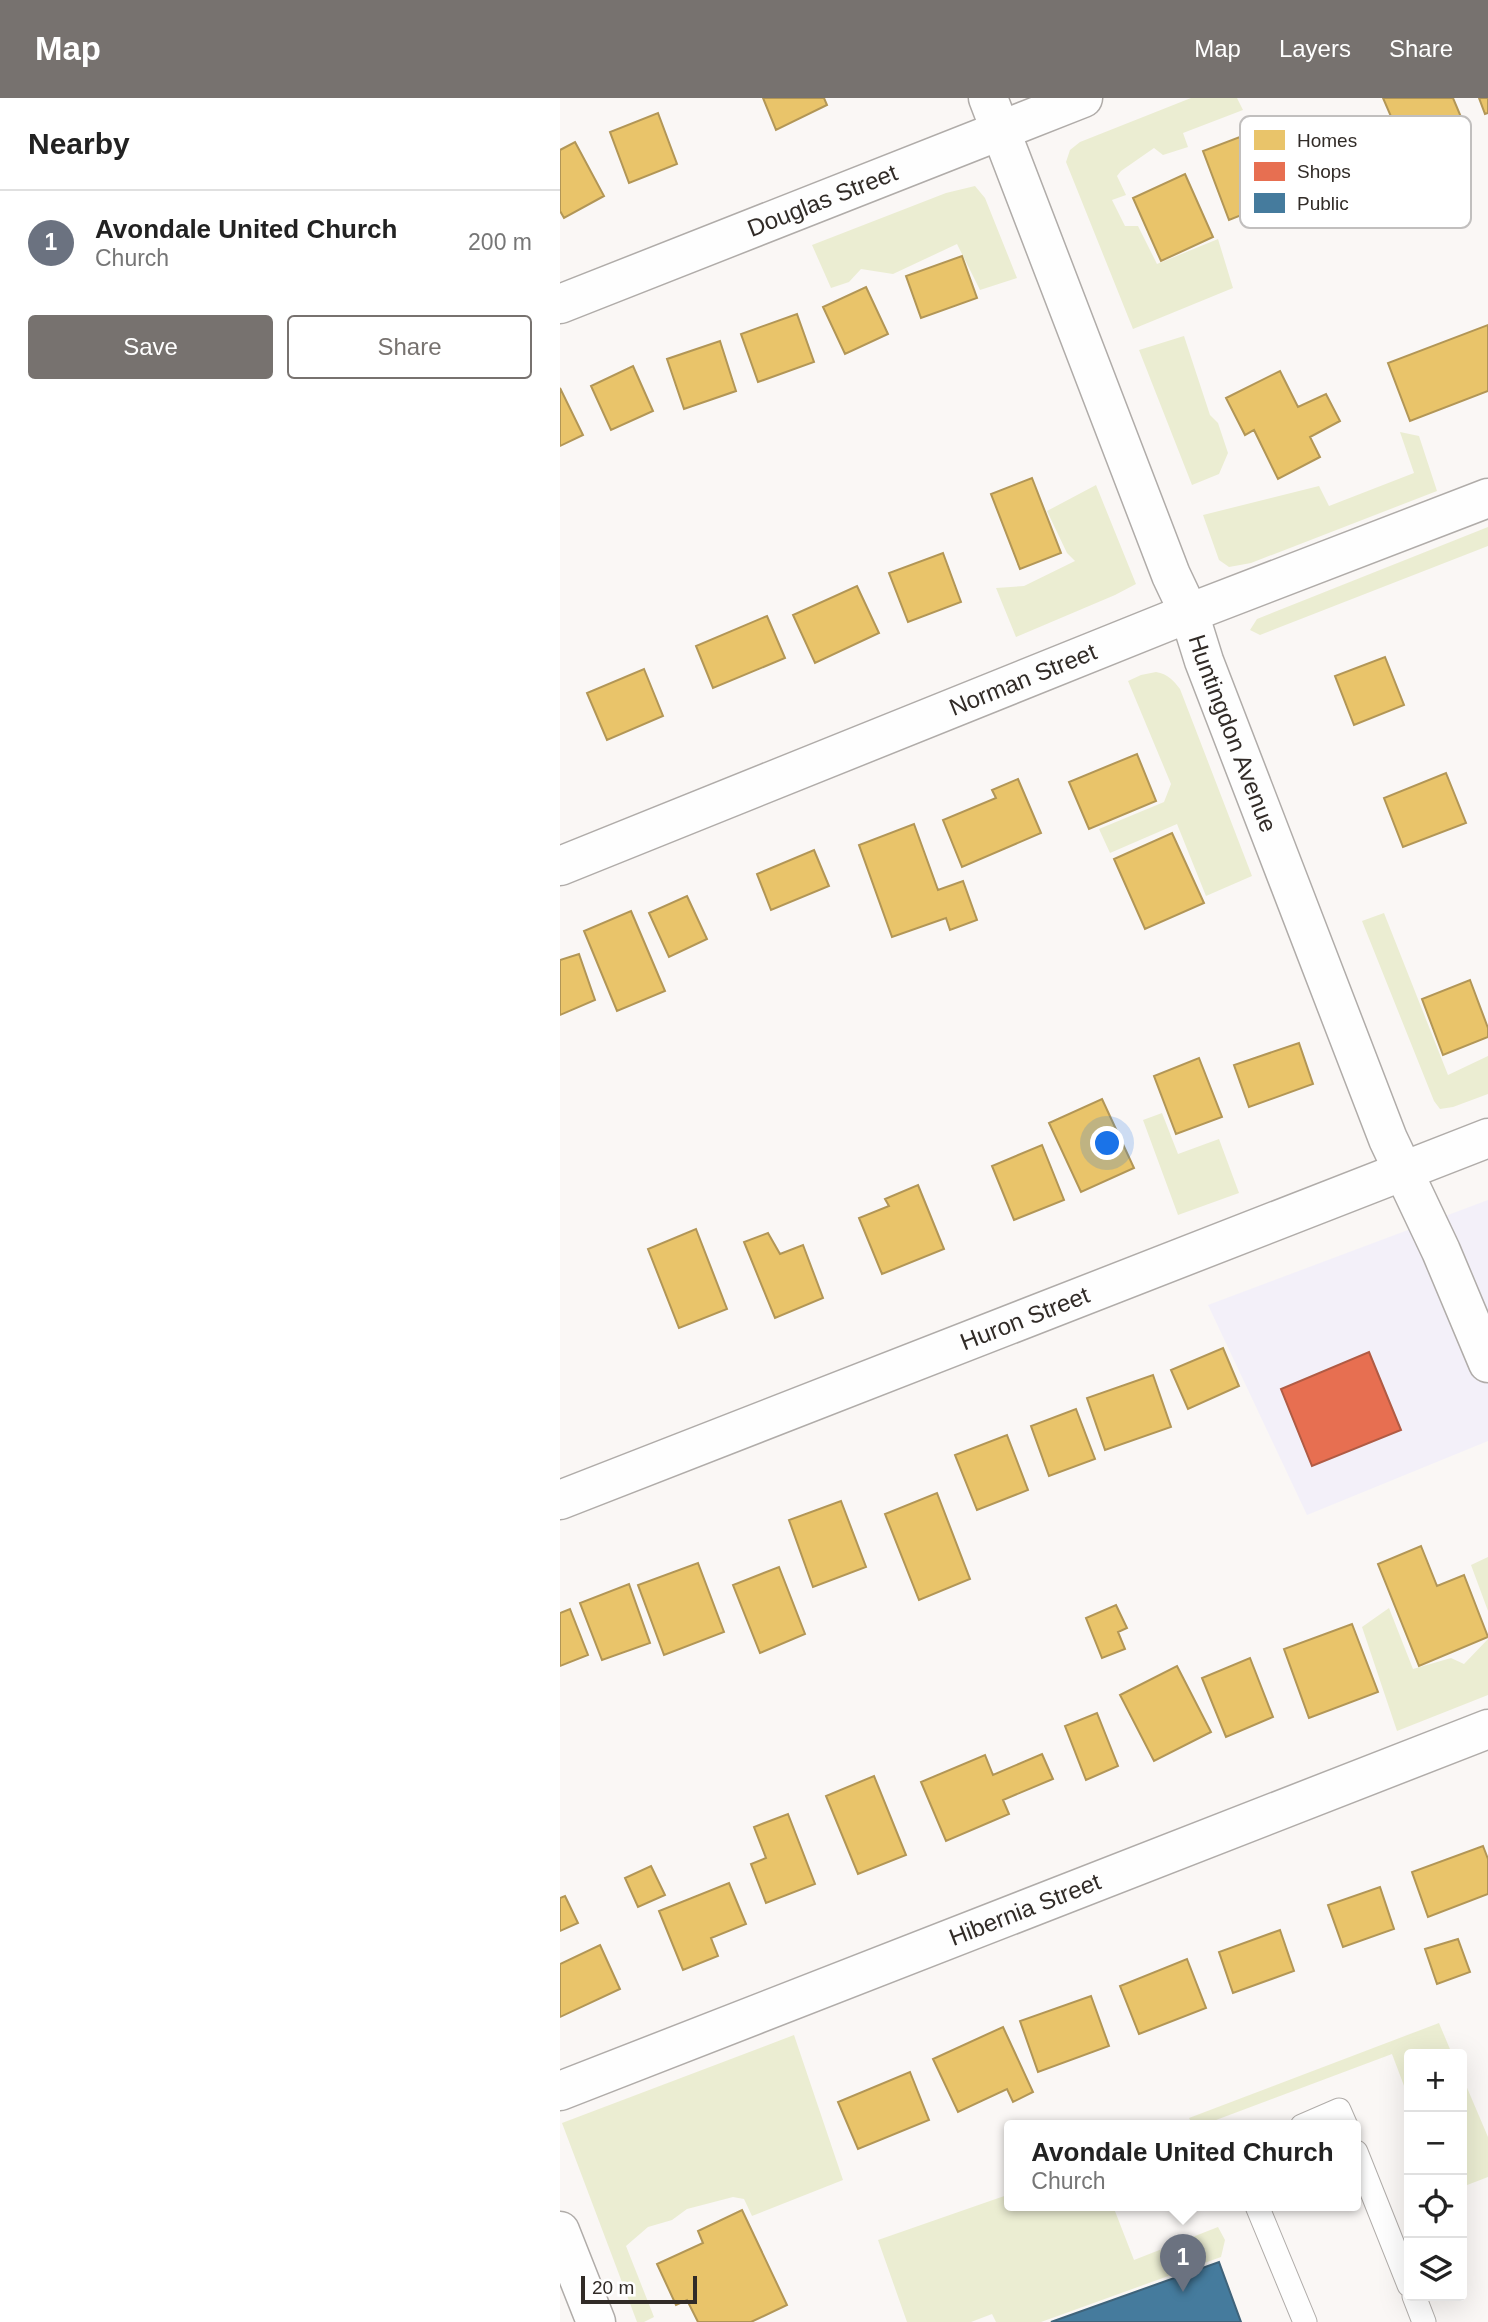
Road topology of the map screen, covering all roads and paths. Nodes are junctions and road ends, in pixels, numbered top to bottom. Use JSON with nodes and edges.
{"nodes":[{"id":1,"x":1083,"y":98,"type":"edge"},
{"id":2,"x":994,"y":114,"type":"edge"},
{"id":3,"x":560,"y":304,"type":"edge"},
{"id":4,"x":1488,"y":498,"type":"edge"},
{"id":5,"x":1189,"y":613,"type":"junction"},
{"id":6,"x":560,"y":866,"type":"edge"},
{"id":7,"x":1488,"y":1138,"type":"edge"},
{"id":8,"x":1403,"y":1170,"type":"junction"},
{"id":9,"x":1488,"y":1363,"type":"edge"},
{"id":10,"x":560,"y":1500,"type":"edge"},
{"id":11,"x":1488,"y":1729,"type":"edge"},
{"id":12,"x":560,"y":2091,"type":"edge"},
{"id":13,"x":1316,"y":2120,"type":"edge"},
{"id":14,"x":1343,"y":2120,"type":"edge"},
{"id":15,"x":1361,"y":2165,"type":"edge"},
{"id":16,"x":1259,"y":2211,"type":"edge"},
{"id":17,"x":560,"y":2231,"type":"edge"},
{"id":18,"x":1404,"y":2272,"type":"edge"},
{"id":19,"x":1415,"y":2301,"type":"edge"},
{"id":20,"x":596,"y":2322,"type":"edge"},
{"id":21,"x":1305,"y":2322,"type":"edge"},
{"id":22,"x":1424,"y":2322,"type":"edge"}],
"edges":[{"from":1,"to":2,"type":"street","name":"Douglas Street"},
{"from":2,"to":3,"type":"street","name":"Douglas Street"},
{"from":2,"to":5,"type":"street","name":"Huntingdon Avenue"},
{"from":4,"to":5,"type":"street","name":"Norman Street"},
{"from":5,"to":6,"type":"street","name":"Norman Street"},
{"from":5,"to":8,"type":"street","name":"Huntingdon Avenue"},
{"from":7,"to":8,"type":"street","name":"Huron Street"},
{"from":8,"to":9,"type":"street","name":"Huntingdon Avenue"},
{"from":8,"to":10,"type":"street","name":"Huron Street"},
{"from":11,"to":12,"type":"street","name":"Hibernia Street"},
{"from":13,"to":14,"type":"lane"},
{"from":15,"to":18,"type":"lane"},
{"from":16,"to":21,"type":"lane"},
{"from":17,"to":20,"type":"street"},
{"from":19,"to":22,"type":"lane"}]}
